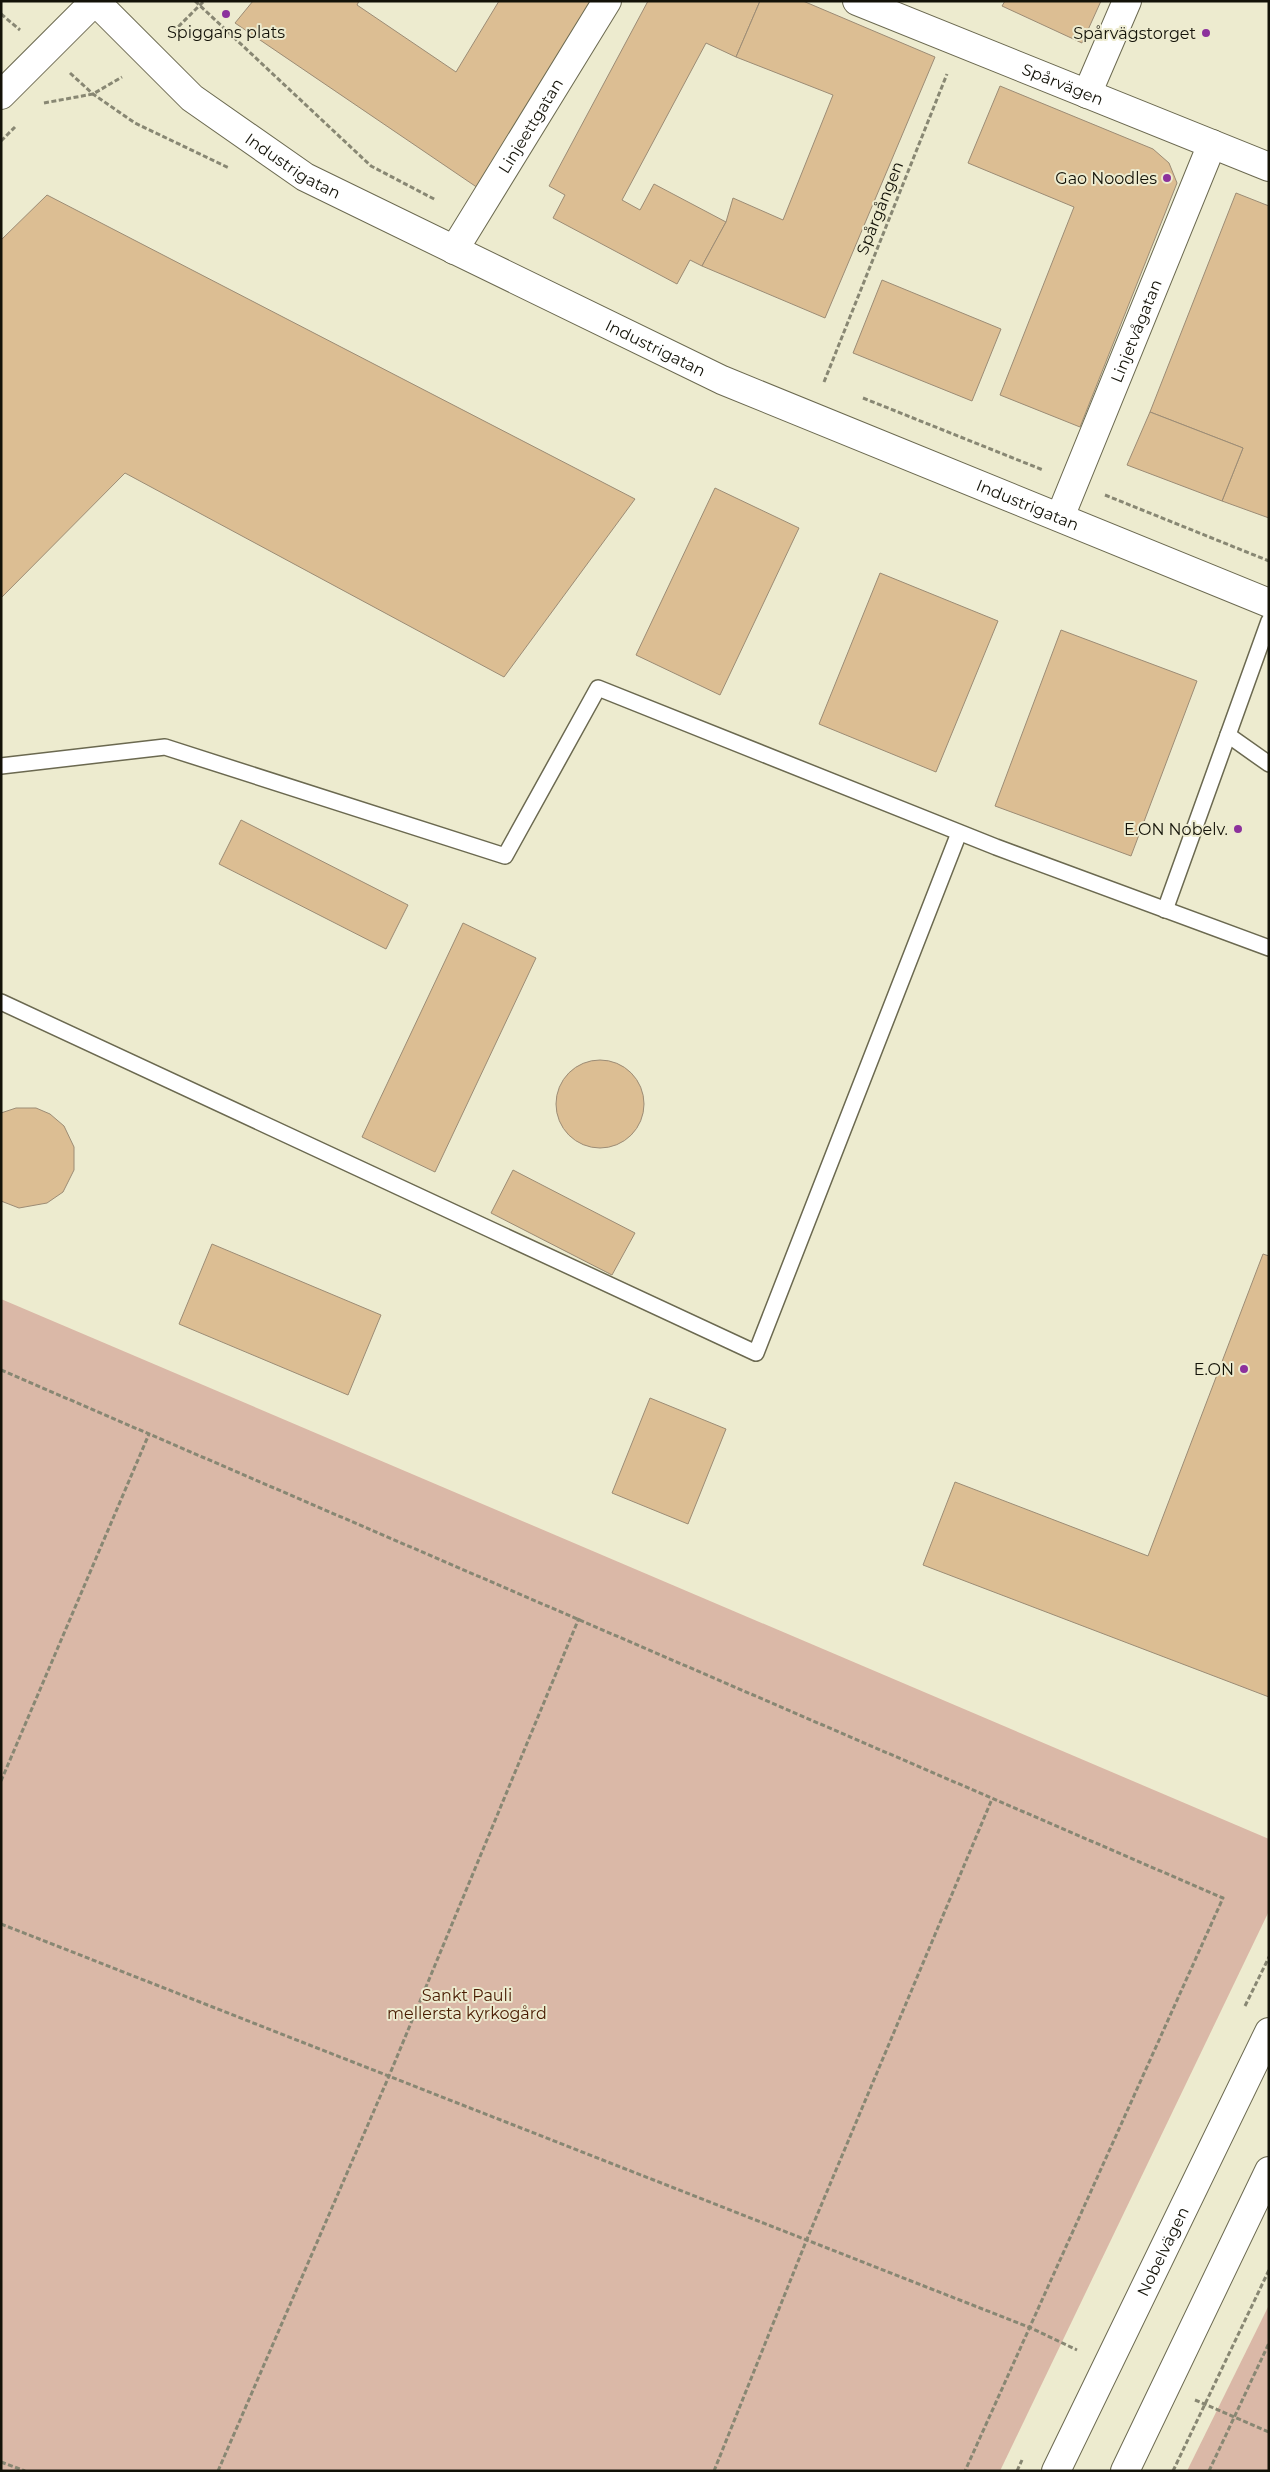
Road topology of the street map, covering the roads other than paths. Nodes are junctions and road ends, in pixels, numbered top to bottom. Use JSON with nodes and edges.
{"nodes":[{"id":1,"x":95,"y":1,"type":"edge"},
{"id":2,"x":607,"y":1,"type":"edge"},
{"id":3,"x":857,"y":1,"type":"edge"},
{"id":4,"x":1128,"y":1,"type":"edge"},
{"id":5,"x":1088,"y":94,"type":"junction"},
{"id":6,"x":1,"y":95,"type":"edge"},
{"id":7,"x":1212,"y":144,"type":"junction"},
{"id":8,"x":1269,"y":167,"type":"edge"},
{"id":9,"x":454,"y":250,"type":"junction"},
{"id":10,"x":1060,"y":517,"type":"junction"},
{"id":11,"x":1269,"y":603,"type":"edge"},
{"id":12,"x":1269,"y":621,"type":"edge"},
{"id":13,"x":1228,"y":735,"type":"junction"},
{"id":14,"x":1269,"y":764,"type":"edge"},
{"id":15,"x":1,"y":766,"type":"edge"},
{"id":16,"x":959,"y":833,"type":"junction"},
{"id":17,"x":1165,"y":910,"type":"junction"},
{"id":18,"x":1269,"y":948,"type":"edge"},
{"id":19,"x":1,"y":1002,"type":"edge"},
{"id":20,"x":1269,"y":2032,"type":"edge"},
{"id":21,"x":1269,"y":2171,"type":"edge"},
{"id":22,"x":1056,"y":2471,"type":"edge"},
{"id":23,"x":1125,"y":2471,"type":"edge"}],
"edges":[{"from":1,"to":6,"type":"street"},
{"from":1,"to":9,"type":"street","name":"Industrigatan"},
{"from":2,"to":9,"type":"street","name":"Linjeettgatan"},
{"from":3,"to":5,"type":"street","name":"Spårvägen"},
{"from":4,"to":5,"type":"street"},
{"from":5,"to":7,"type":"street","name":"Spårvägen"},
{"from":7,"to":8,"type":"street","name":"Spårvägen"},
{"from":7,"to":10,"type":"street","name":"Linjetvågatan"},
{"from":9,"to":10,"type":"street","name":"Industrigatan"},
{"from":10,"to":11,"type":"street","name":"Industrigatan"},
{"from":12,"to":13,"type":"lane"},
{"from":13,"to":14,"type":"lane"},
{"from":13,"to":17,"type":"lane"},
{"from":15,"to":16,"type":"lane"},
{"from":16,"to":17,"type":"lane"},
{"from":16,"to":19,"type":"lane"},
{"from":17,"to":18,"type":"lane"},
{"from":20,"to":22,"type":"street","name":"Nobelvägen"},
{"from":21,"to":23,"type":"street"}]}
